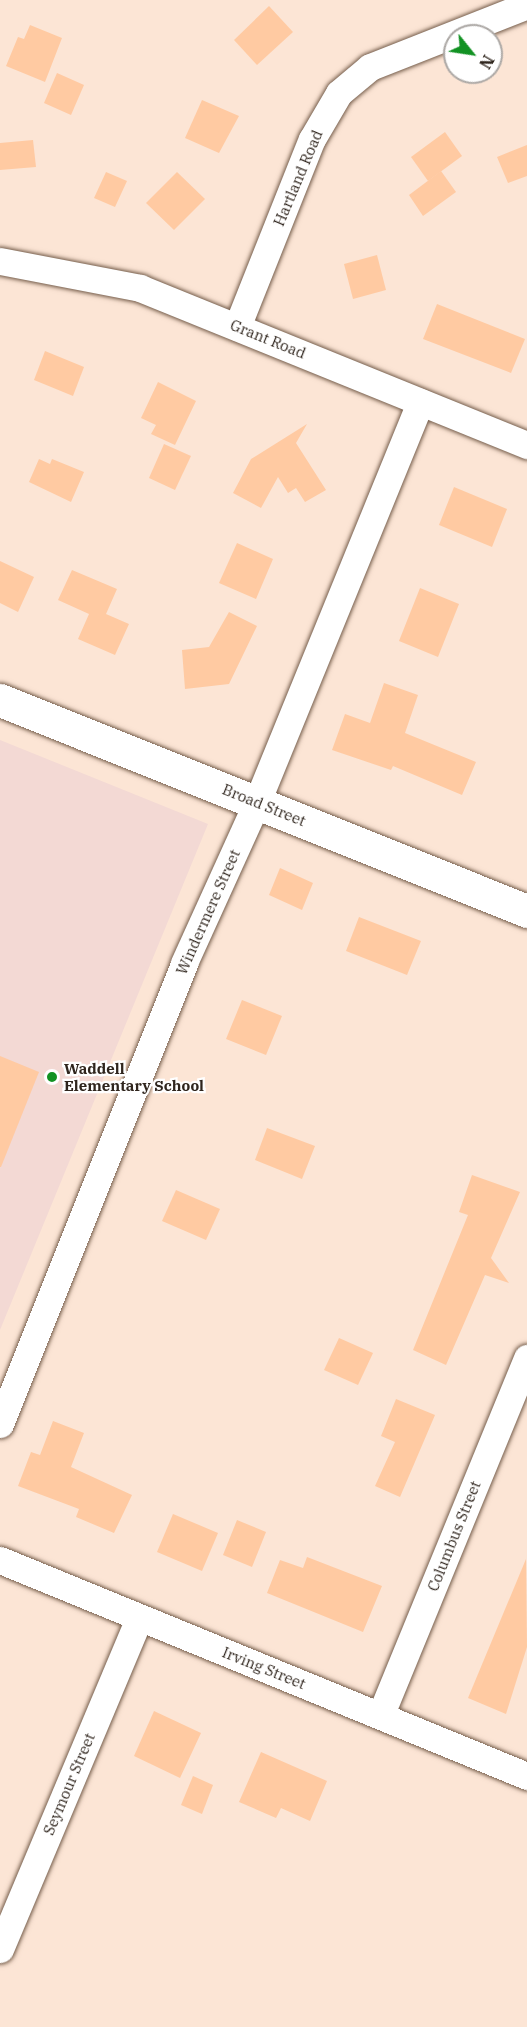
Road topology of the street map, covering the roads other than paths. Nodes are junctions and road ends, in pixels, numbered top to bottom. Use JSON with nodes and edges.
{"nodes":[{"id":1,"x":527,"y":4,"type":"edge"},
{"id":2,"x":0,"y":261,"type":"edge"},
{"id":3,"x":237,"y":327,"type":"junction"},
{"id":4,"x":420,"y":402,"type":"junction"},
{"id":5,"x":527,"y":445,"type":"edge"},
{"id":6,"x":0,"y":700,"type":"edge"},
{"id":7,"x":257,"y":802,"type":"junction"},
{"id":8,"x":527,"y":911,"type":"edge"},
{"id":9,"x":527,"y":1358,"type":"edge"},
{"id":10,"x":0,"y":1424,"type":"edge"},
{"id":11,"x":0,"y":1560,"type":"edge"},
{"id":12,"x":139,"y":1619,"type":"junction"},
{"id":13,"x":381,"y":1714,"type":"junction"},
{"id":14,"x":527,"y":1776,"type":"edge"},
{"id":15,"x":0,"y":1949,"type":"edge"}],
"edges":[{"from":1,"to":3,"type":"street","name":"Hartland Road"},
{"from":2,"to":3,"type":"street","name":"Grant Road"},
{"from":3,"to":4,"type":"street","name":"Grant Road"},
{"from":4,"to":5,"type":"street","name":"Grant Road"},
{"from":4,"to":7,"type":"street","name":"Windermere Street"},
{"from":6,"to":7,"type":"street","name":"Broad Street"},
{"from":7,"to":8,"type":"street","name":"Broad Street"},
{"from":7,"to":10,"type":"street","name":"Windermere Street"},
{"from":9,"to":13,"type":"street","name":"Columbus Street"},
{"from":11,"to":12,"type":"street","name":"Irving Street"},
{"from":12,"to":13,"type":"street","name":"Irving Street"},
{"from":12,"to":15,"type":"street","name":"Seymour Street"},
{"from":13,"to":14,"type":"street","name":"Irving Street"}]}
